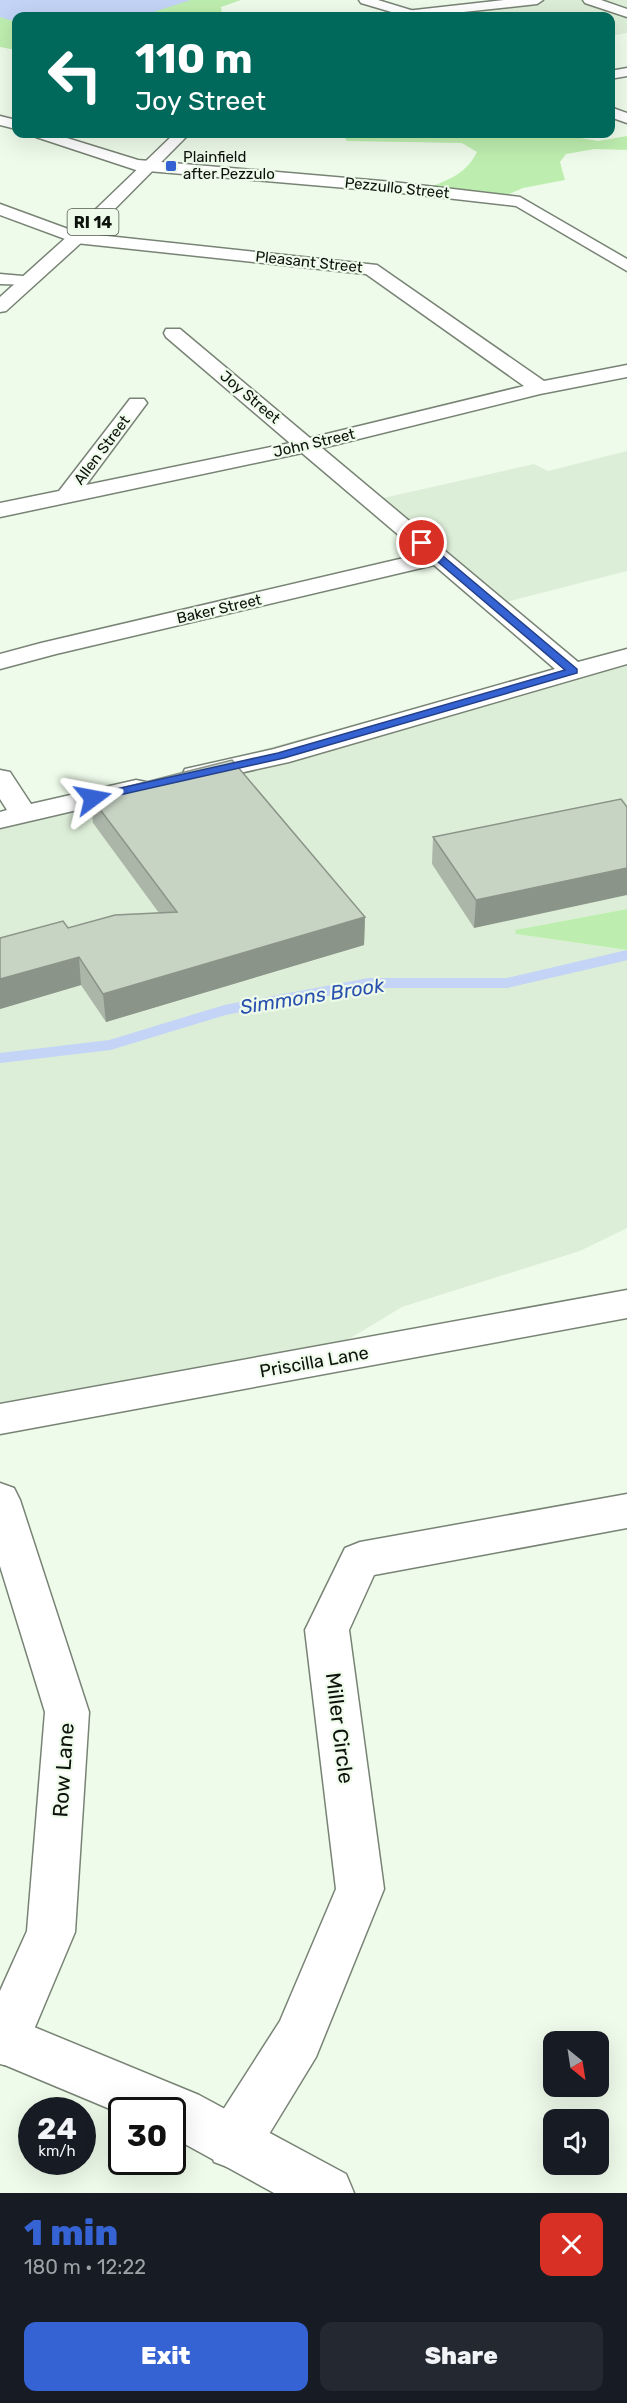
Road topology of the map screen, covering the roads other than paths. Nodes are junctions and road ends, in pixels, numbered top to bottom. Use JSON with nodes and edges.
{"nodes":[{"id":1,"x":365,"y":0,"type":"edge"},
{"id":2,"x":537,"y":0,"type":"edge"},
{"id":3,"x":589,"y":0,"type":"edge"},
{"id":4,"x":395,"y":12,"type":"edge"},
{"id":5,"x":430,"y":12,"type":"edge"},
{"id":6,"x":627,"y":13,"type":"edge"},
{"id":7,"x":53,"y":138,"type":"edge"},
{"id":8,"x":178,"y":138,"type":"edge"},
{"id":9,"x":150,"y":166,"type":"junction"},
{"id":10,"x":0,"y":209,"type":"edge"},
{"id":11,"x":76,"y":238,"type":"junction"},
{"id":12,"x":627,"y":266,"type":"edge"},
{"id":13,"x":0,"y":279,"type":"edge"},
{"id":14,"x":28,"y":282,"type":"junction"},
{"id":15,"x":0,"y":307,"type":"edge"},
{"id":16,"x":173,"y":333,"type":"dead end"},
{"id":17,"x":627,"y":371,"type":"edge"},
{"id":18,"x":540,"y":388,"type":"junction"},
{"id":19,"x":137,"y":403,"type":"dead end"},
{"id":20,"x":308,"y":445,"type":"junction"},
{"id":21,"x":66,"y":497,"type":"junction"},
{"id":22,"x":0,"y":510,"type":"edge"},
{"id":23,"x":438,"y":557,"type":"junction"},
{"id":24,"x":627,"y":656,"type":"edge"},
{"id":25,"x":0,"y":662,"type":"edge"},
{"id":26,"x":573,"y":671,"type":"junction"},
{"id":27,"x":0,"y":778,"type":"edge"},
{"id":28,"x":11,"y":816,"type":"edge"},
{"id":29,"x":627,"y":1304,"type":"edge"},
{"id":30,"x":0,"y":1419,"type":"edge"},
{"id":31,"x":0,"y":1500,"type":"edge"},
{"id":32,"x":627,"y":1511,"type":"edge"},
{"id":33,"x":2,"y":2039,"type":"edge"},
{"id":34,"x":232,"y":2143,"type":"junction"},
{"id":35,"x":327,"y":2193,"type":"edge"}],
"edges":[{"from":1,"to":4,"type":"street"},
{"from":2,"to":5,"type":"street"},
{"from":3,"to":6,"type":"street"},
{"from":7,"to":9,"type":"street","name":"Pezzullo Street"},
{"from":8,"to":9,"type":"street","number":"RI 14"},
{"from":9,"to":11,"type":"street","number":"RI 14"},
{"from":9,"to":12,"type":"street","name":"Pezzullo Street"},
{"from":10,"to":11,"type":"street","name":"Pleasant Street"},
{"from":11,"to":14,"type":"street","number":"RI 14"},
{"from":11,"to":18,"type":"street","name":"Pleasant Street"},
{"from":13,"to":14,"type":"street"},
{"from":14,"to":15,"type":"street","number":"RI 14"},
{"from":16,"to":20,"type":"street","name":"Joy Street"},
{"from":17,"to":18,"type":"street","name":"John Street"},
{"from":18,"to":20,"type":"street","name":"John Street"},
{"from":19,"to":21,"type":"street","name":"Allen Street"},
{"from":20,"to":21,"type":"street","name":"John Street"},
{"from":20,"to":23,"type":"street","name":"Joy Street"},
{"from":21,"to":22,"type":"street","name":"John Street"},
{"from":23,"to":25,"type":"street","name":"Baker Street"},
{"from":23,"to":26,"type":"street","name":"Joy Street"},
{"from":24,"to":26,"type":"street"},
{"from":26,"to":28,"type":"street"},
{"from":27,"to":28,"type":"street"},
{"from":29,"to":30,"type":"street","name":"Priscilla Lane"},
{"from":31,"to":33,"type":"street","name":"Row Lane"},
{"from":32,"to":34,"type":"street","name":"Miller Circle"},
{"from":33,"to":34,"type":"street"},
{"from":34,"to":35,"type":"street"}]}
